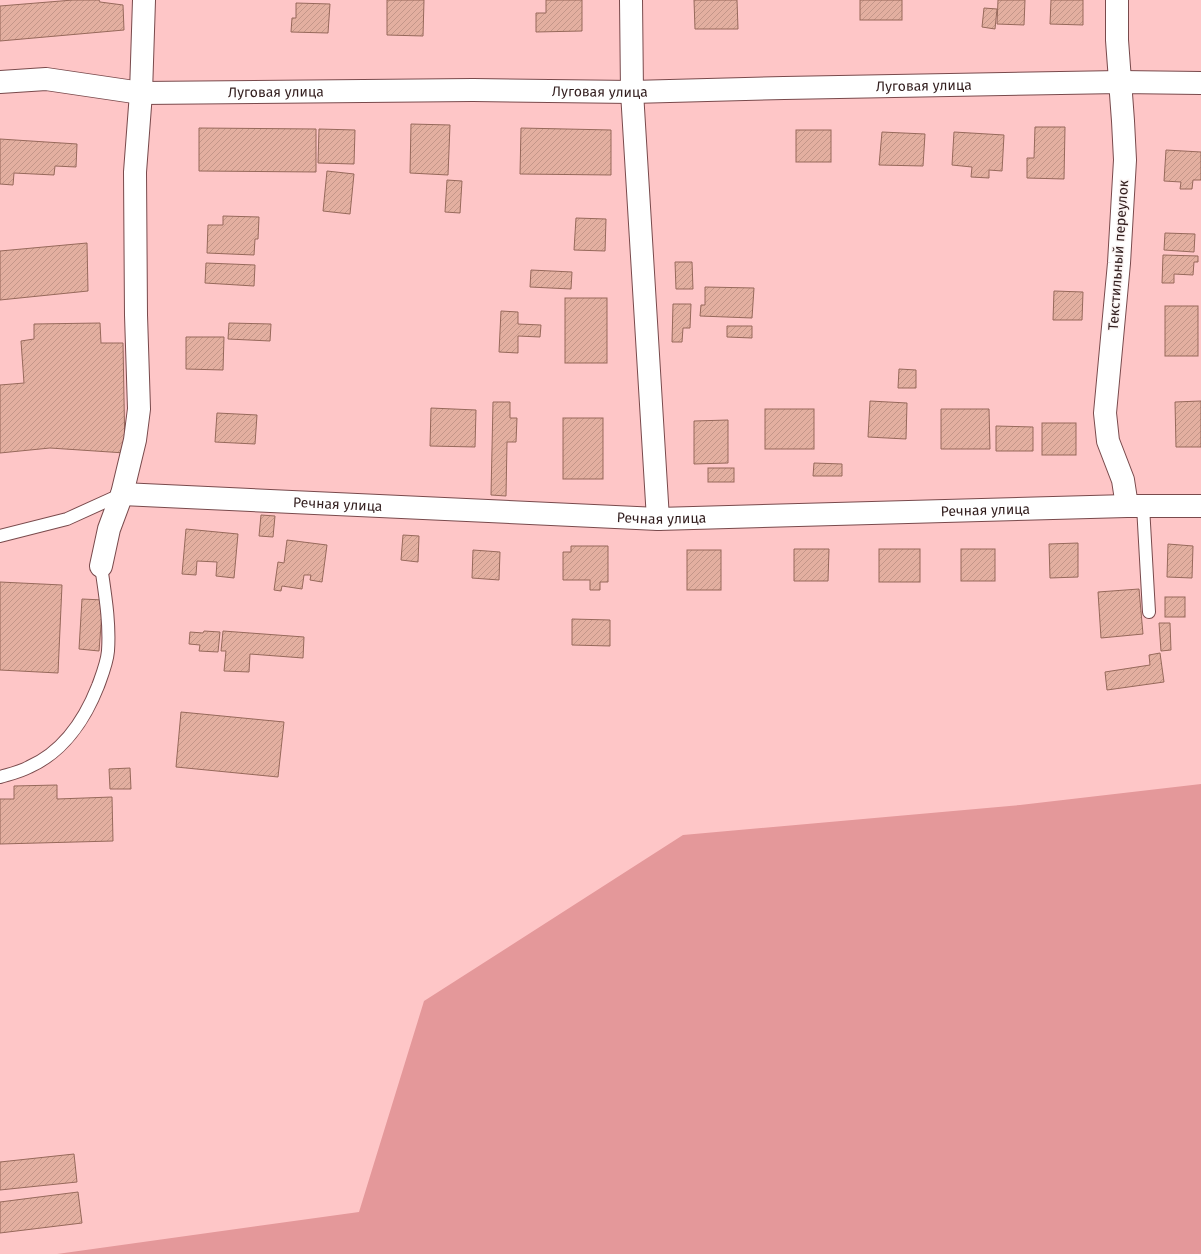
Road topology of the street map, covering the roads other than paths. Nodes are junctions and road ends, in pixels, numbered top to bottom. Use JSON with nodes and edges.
{"nodes":[{"id":1,"x":144,"y":0,"type":"edge"},
{"id":2,"x":631,"y":0,"type":"edge"},
{"id":3,"x":1117,"y":0,"type":"edge"},
{"id":4,"x":0,"y":82,"type":"edge"},
{"id":5,"x":1120,"y":82,"type":"junction"},
{"id":6,"x":1201,"y":83,"type":"edge"},
{"id":7,"x":632,"y":92,"type":"junction"},
{"id":8,"x":141,"y":93,"type":"junction"},
{"id":9,"x":122,"y":494,"type":"junction"},
{"id":10,"x":1135,"y":506,"type":"junction"},
{"id":11,"x":1201,"y":506,"type":"edge"},
{"id":12,"x":658,"y":520,"type":"junction"},
{"id":13,"x":0,"y":536,"type":"edge"},
{"id":14,"x":101,"y":566,"type":"joint"},
{"id":15,"x":1149,"y":612,"type":"dead end"},
{"id":16,"x":0,"y":777,"type":"edge"}],
"edges":[{"from":1,"to":8,"type":"street"},
{"from":2,"to":7,"type":"street"},
{"from":3,"to":5,"type":"street","name":"Текстильный переулок"},
{"from":4,"to":8,"type":"street","name":"Луговая улица"},
{"from":5,"to":6,"type":"street","name":"Луговая улица"},
{"from":5,"to":7,"type":"street","name":"Луговая улица"},
{"from":5,"to":10,"type":"street","name":"Текстильный переулок"},
{"from":7,"to":8,"type":"street","name":"Луговая улица"},
{"from":7,"to":12,"type":"street"},
{"from":8,"to":9,"type":"street"},
{"from":9,"to":12,"type":"street","name":"Речная улица"},
{"from":9,"to":13,"type":"lane"},
{"from":9,"to":14,"type":"street"},
{"from":10,"to":11,"type":"street","name":"Речная улица"},
{"from":10,"to":12,"type":"street","name":"Речная улица"},
{"from":10,"to":15,"type":"lane"},
{"from":14,"to":16,"type":"lane"}]}
